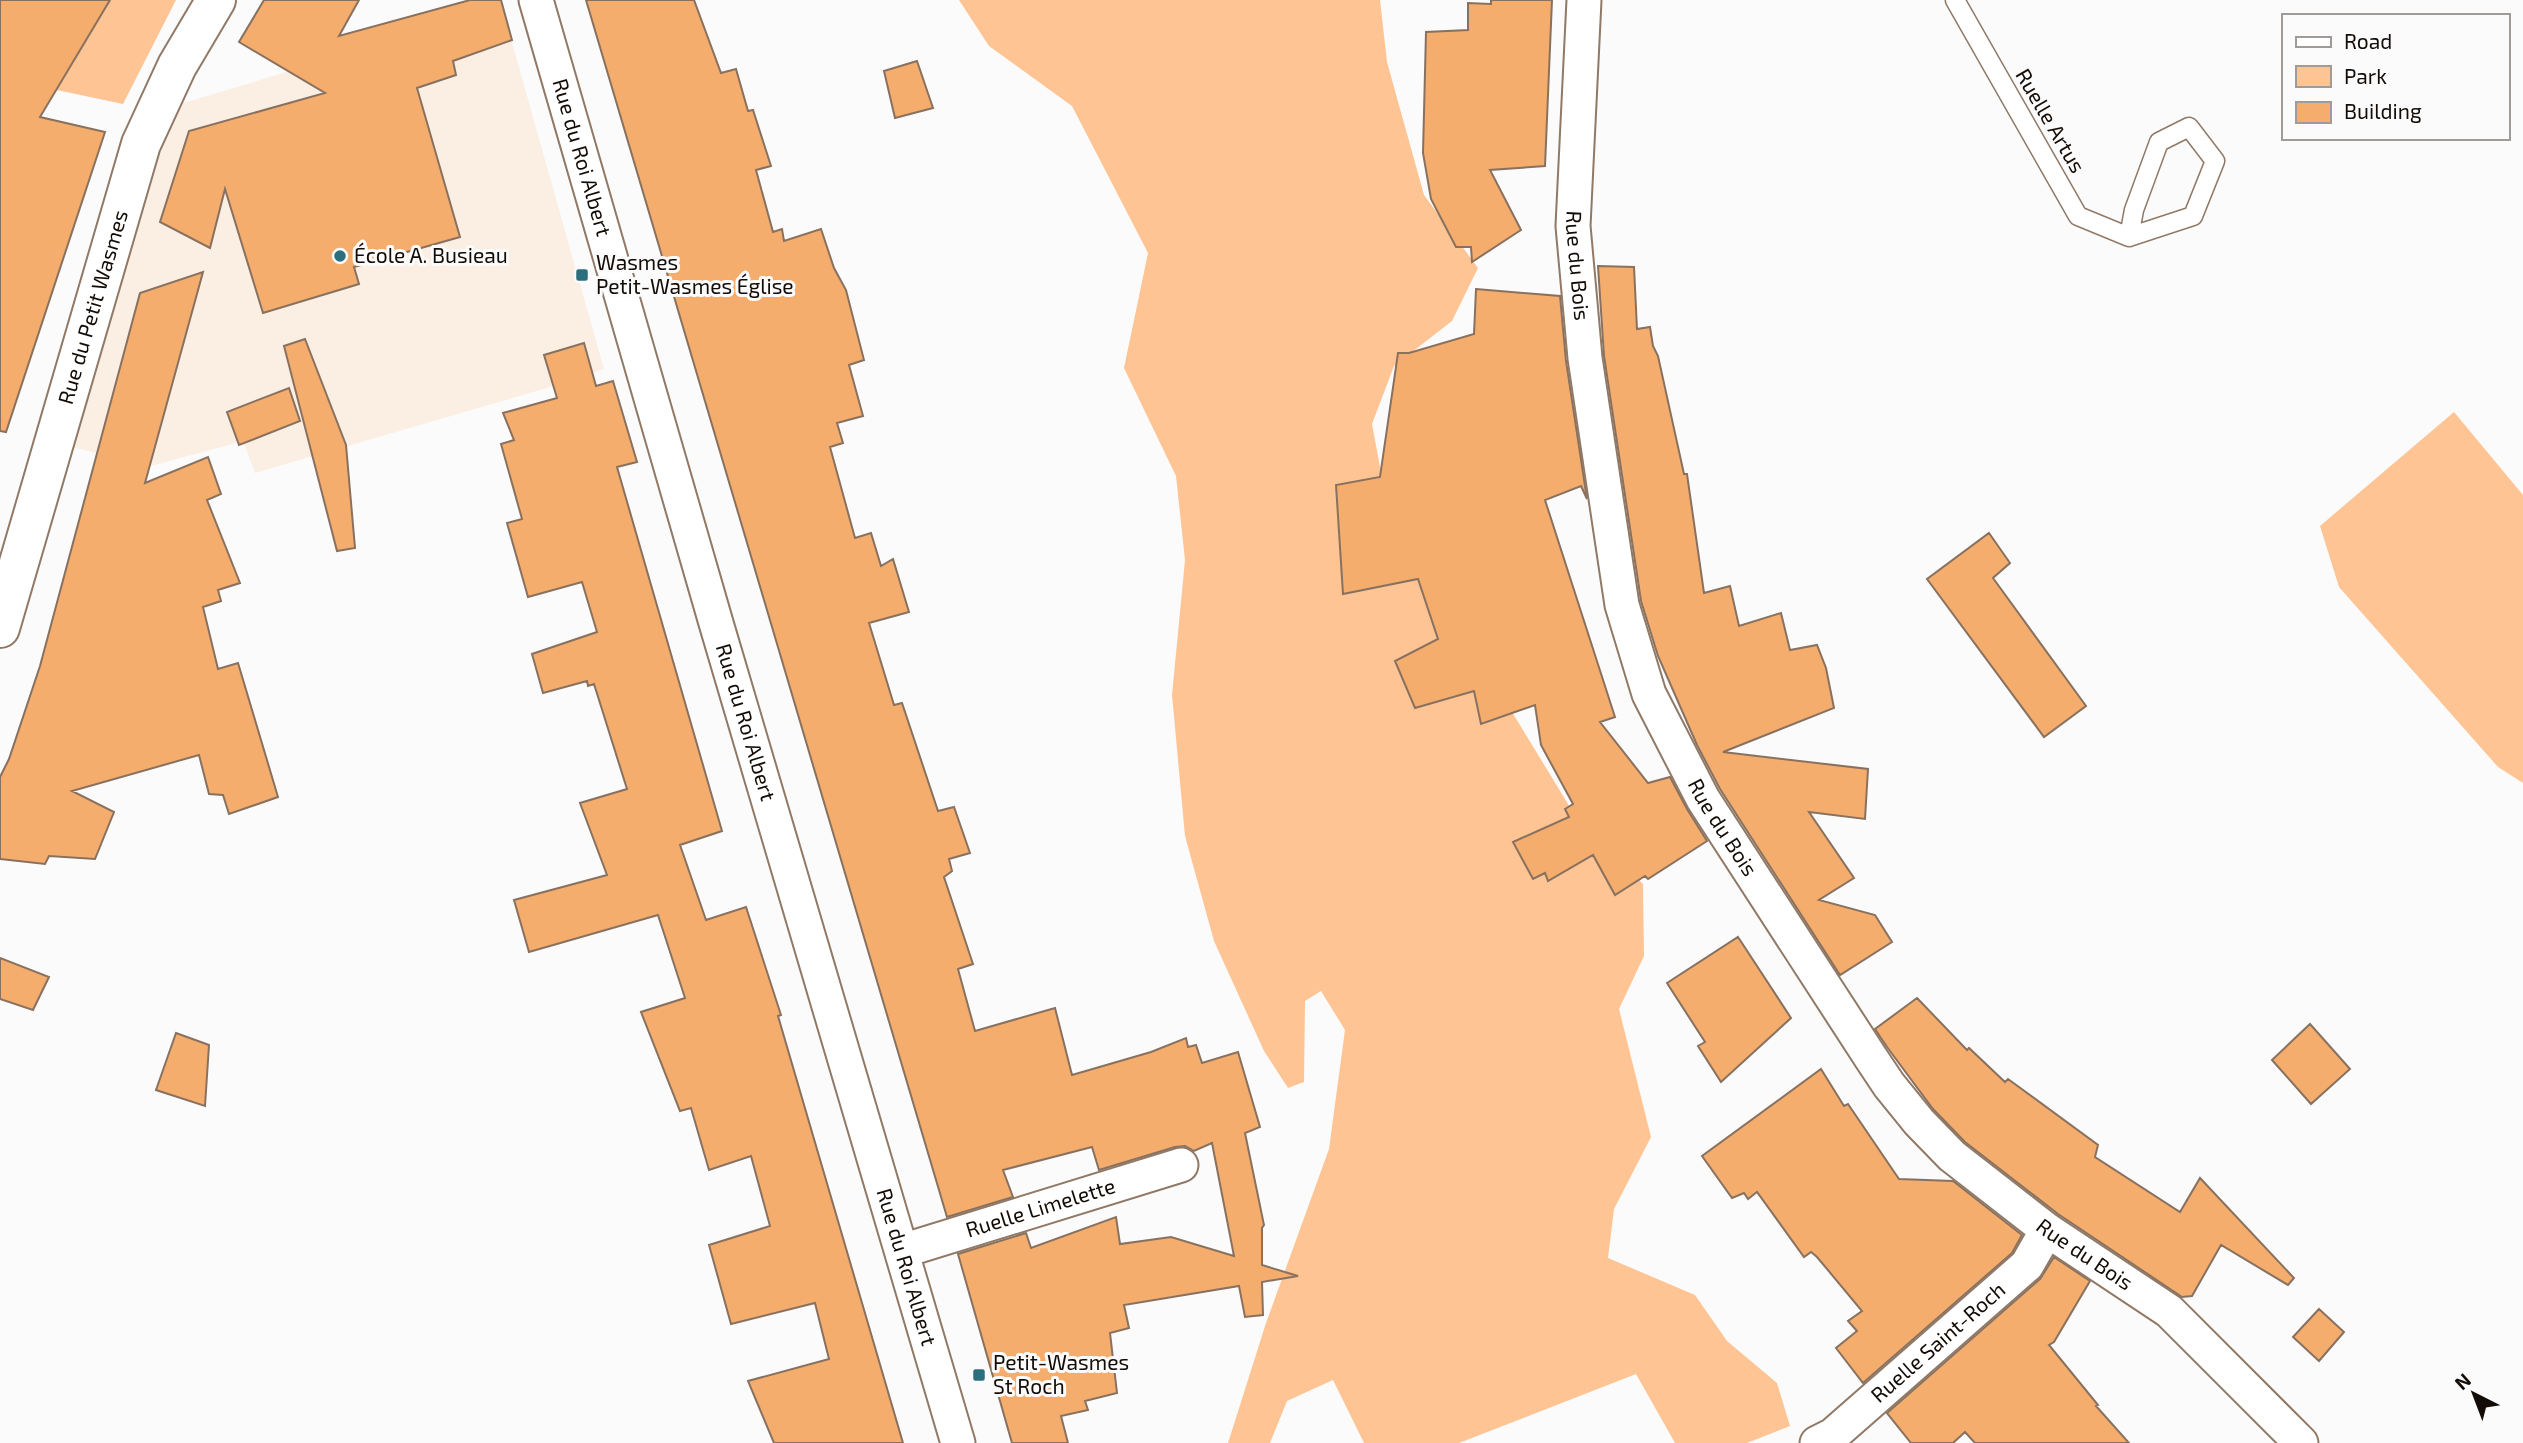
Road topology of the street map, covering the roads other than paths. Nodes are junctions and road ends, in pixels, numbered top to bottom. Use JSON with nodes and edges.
{"nodes":[{"id":1,"x":216,"y":0,"type":"edge"},
{"id":2,"x":536,"y":0,"type":"edge"},
{"id":3,"x":1584,"y":0,"type":"edge"},
{"id":4,"x":1955,"y":0,"type":"edge"},
{"id":5,"x":2130,"y":237,"type":"junction"},
{"id":6,"x":0,"y":628,"type":"edge"},
{"id":7,"x":1181,"y":1165,"type":"dead end"},
{"id":8,"x":2047,"y":1230,"type":"junction"},
{"id":9,"x":902,"y":1251,"type":"junction"},
{"id":10,"x":958,"y":1443,"type":"edge"},
{"id":11,"x":1817,"y":1443,"type":"edge"},
{"id":12,"x":2301,"y":1443,"type":"edge"}],
"edges":[{"from":1,"to":6,"type":"street","name":"Rue du Petit Wasmes"},
{"from":2,"to":9,"type":"street","name":"Rue du Roi Albert"},
{"from":3,"to":8,"type":"street","name":"Rue du Bois"},
{"from":4,"to":5,"type":"lane","name":"Ruelle Artus"},
{"from":5,"to":5,"type":"lane"},
{"from":7,"to":9,"type":"street","name":"Ruelle Limelette"},
{"from":8,"to":11,"type":"street","name":"Ruelle Saint-Roch"},
{"from":8,"to":12,"type":"street","name":"Rue du Bois"},
{"from":9,"to":10,"type":"street","name":"Rue du Roi Albert"}]}
